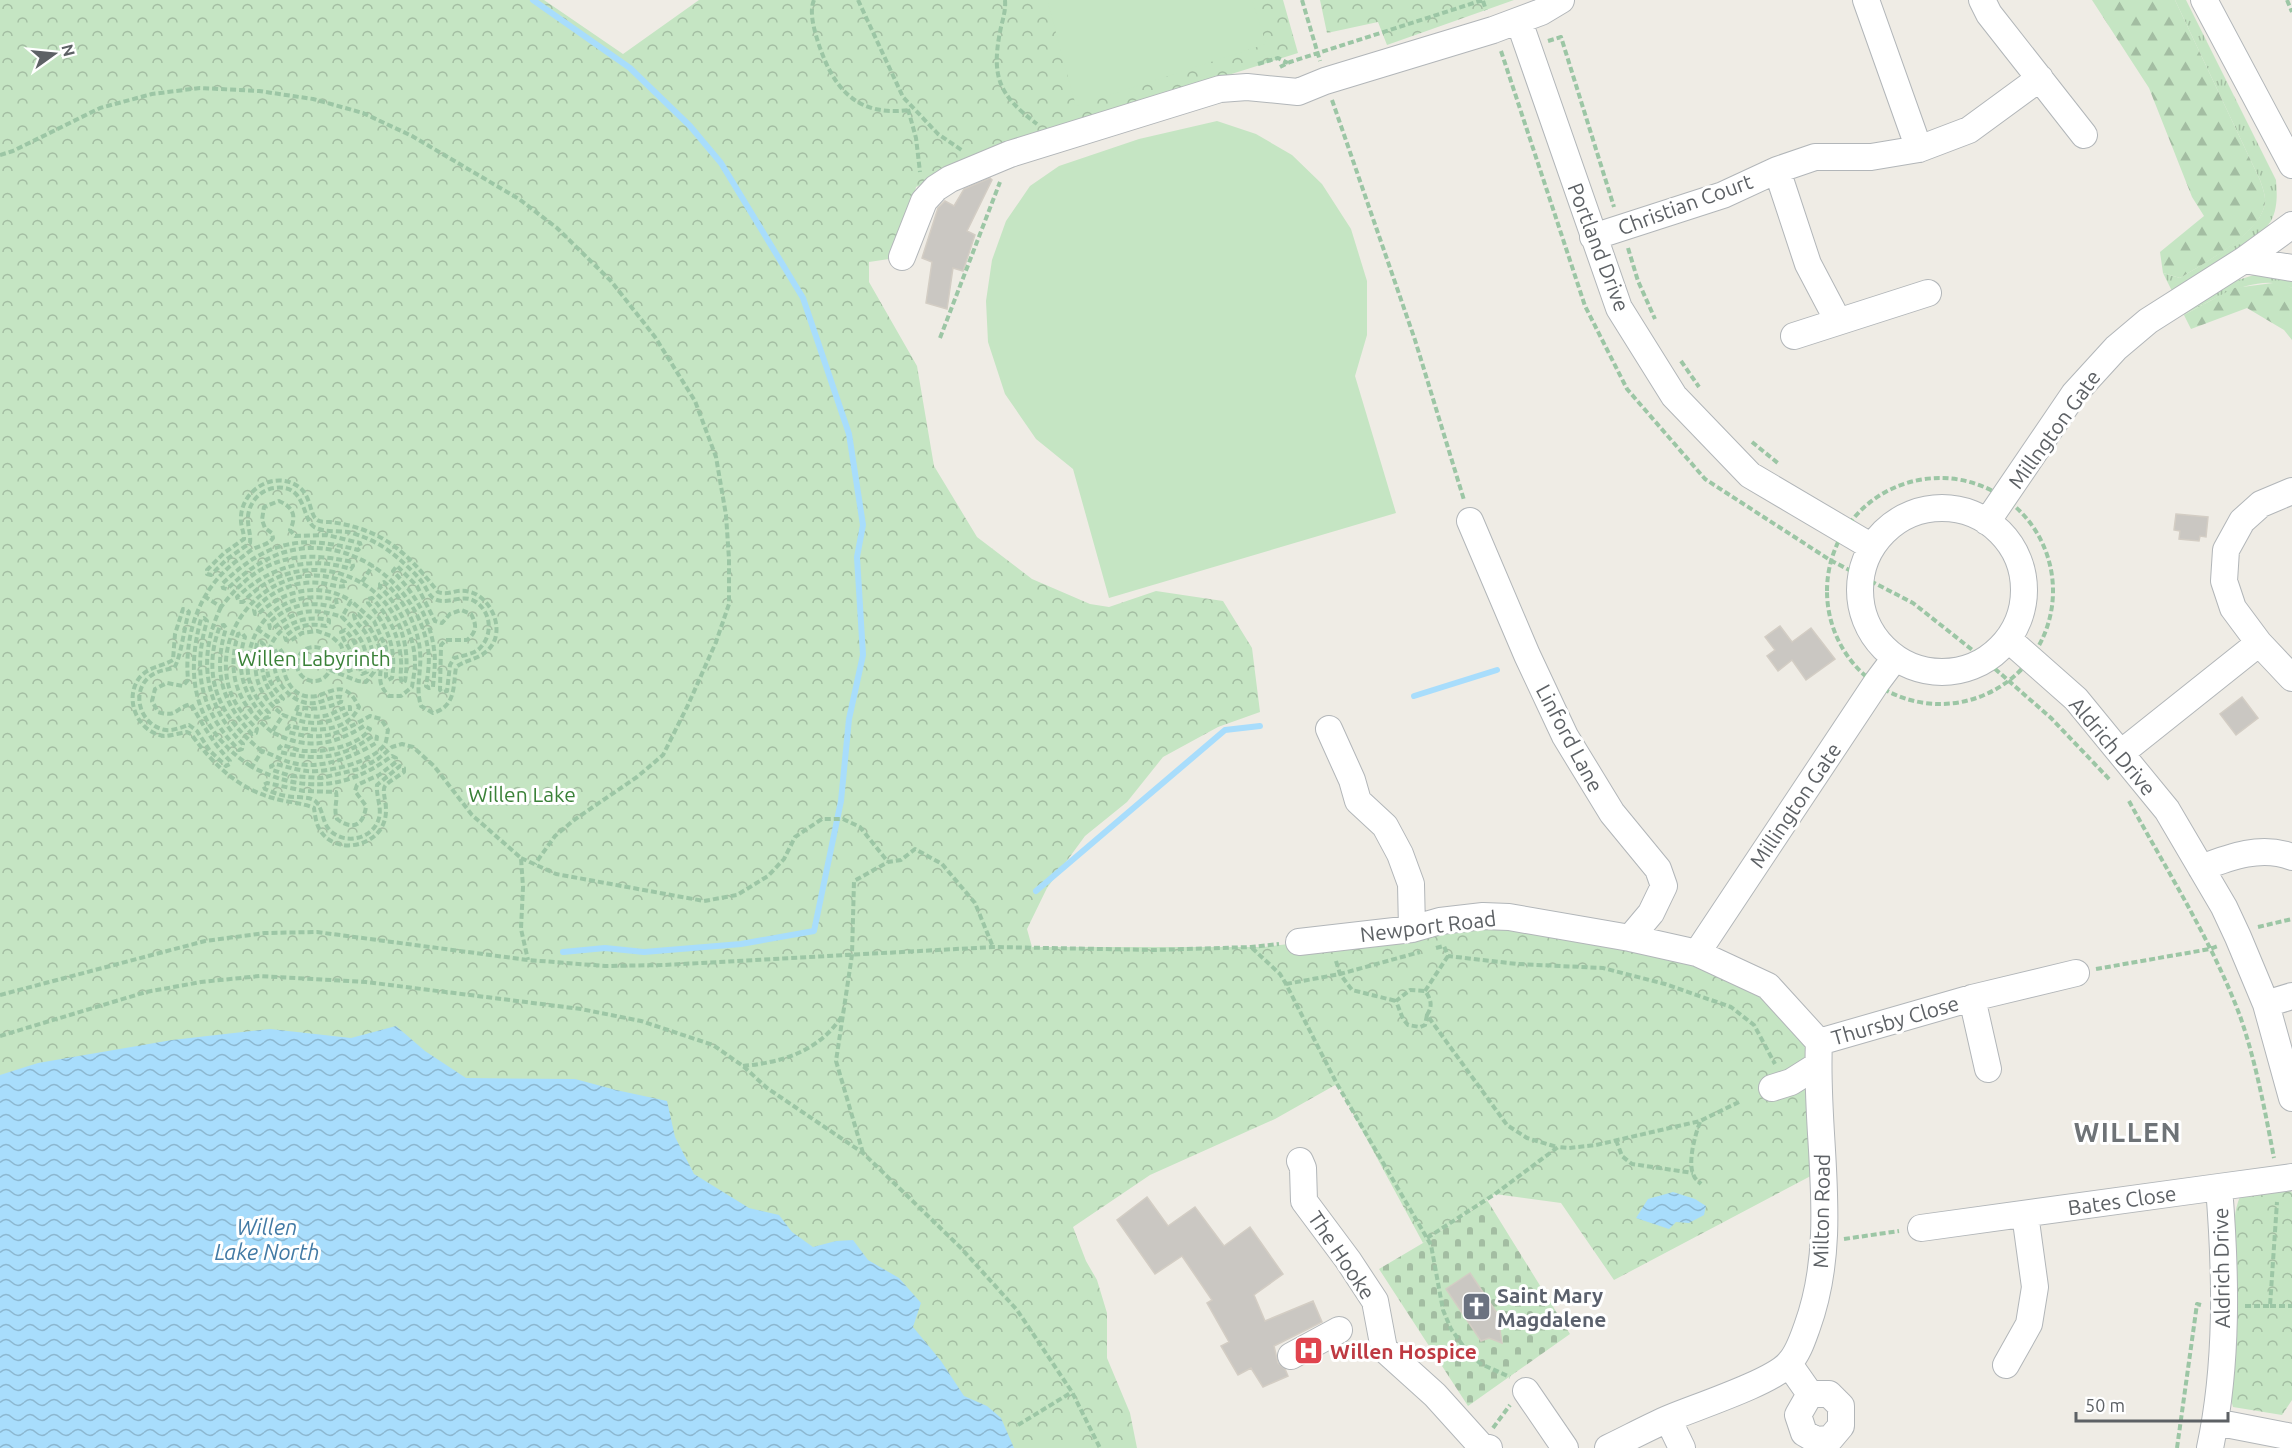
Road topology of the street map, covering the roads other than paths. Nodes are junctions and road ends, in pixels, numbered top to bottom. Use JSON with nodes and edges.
{"nodes":[{"id":1,"x":1561,"y":0,"type":"edge"},
{"id":2,"x":1866,"y":0,"type":"edge"},
{"id":3,"x":1982,"y":0,"type":"edge"},
{"id":4,"x":2204,"y":0,"type":"edge"},
{"id":5,"x":1519,"y":21,"type":"junction"},
{"id":6,"x":2040,"y":78,"type":"junction"},
{"id":7,"x":2084,"y":135,"type":"dead end"},
{"id":8,"x":1919,"y":148,"type":"junction"},
{"id":9,"x":2292,"y":165,"type":"edge"},
{"id":10,"x":1777,"y":170,"type":"junction"},
{"id":11,"x":2292,"y":225,"type":"edge"},
{"id":12,"x":1593,"y":237,"type":"junction"},
{"id":13,"x":902,"y":257,"type":"dead end"},
{"id":14,"x":2244,"y":260,"type":"junction"},
{"id":15,"x":2292,"y":268,"type":"edge"},
{"id":16,"x":1928,"y":293,"type":"dead end"},
{"id":17,"x":1838,"y":321,"type":"junction"},
{"id":18,"x":1794,"y":336,"type":"dead end"},
{"id":19,"x":2292,"y":491,"type":"edge"},
{"id":20,"x":1470,"y":521,"type":"road end"},
{"id":21,"x":1987,"y":522,"type":"junction"},
{"id":22,"x":1872,"y":547,"type":"junction"},
{"id":23,"x":2008,"y":639,"type":"junction"},
{"id":24,"x":2259,"y":643,"type":"junction"},
{"id":25,"x":1895,"y":658,"type":"junction"},
{"id":26,"x":2292,"y":678,"type":"edge"},
{"id":27,"x":1329,"y":729,"type":"dead end"},
{"id":28,"x":2121,"y":753,"type":"junction"},
{"id":29,"x":2292,"y":857,"type":"edge"},
{"id":30,"x":2201,"y":868,"type":"junction"},
{"id":31,"x":1630,"y":938,"type":"junction"},
{"id":32,"x":1416,"y":940,"type":"junction"},
{"id":33,"x":1299,"y":942,"type":"road end"},
{"id":34,"x":1697,"y":953,"type":"junction"},
{"id":35,"x":2076,"y":973,"type":"road end"},
{"id":36,"x":2292,"y":996,"type":"edge"},
{"id":37,"x":1972,"y":998,"type":"junction"},
{"id":38,"x":2266,"y":1004,"type":"junction"},
{"id":39,"x":1818,"y":1054,"type":"junction"},
{"id":40,"x":1988,"y":1069,"type":"dead end"},
{"id":41,"x":1781,"y":1085,"type":"road end"},
{"id":42,"x":2292,"y":1098,"type":"edge"},
{"id":43,"x":1300,"y":1161,"type":"dead end"},
{"id":44,"x":2285,"y":1178,"type":"edge"},
{"id":45,"x":2219,"y":1187,"type":"junction"},
{"id":46,"x":2025,"y":1214,"type":"junction"},
{"id":47,"x":1921,"y":1228,"type":"road end"},
{"id":48,"x":1339,"y":1330,"type":"dead end"},
{"id":49,"x":1291,"y":1356,"type":"dead end"},
{"id":50,"x":1789,"y":1364,"type":"junction"},
{"id":51,"x":2006,"y":1365,"type":"dead end"},
{"id":52,"x":1524,"y":1389,"type":"road end"},
{"id":53,"x":1810,"y":1394,"type":"dead end"},
{"id":54,"x":1668,"y":1419,"type":"junction"},
{"id":55,"x":2215,"y":1422,"type":"junction"},
{"id":56,"x":2292,"y":1437,"type":"edge"},
{"id":57,"x":1483,"y":1447,"type":"edge"},
{"id":58,"x":1564,"y":1448,"type":"edge"},
{"id":59,"x":1608,"y":1448,"type":"edge"},
{"id":60,"x":1682,"y":1448,"type":"edge"},
{"id":61,"x":2210,"y":1448,"type":"edge"}],
"edges":[{"from":1,"to":5,"type":"street"},
{"from":2,"to":8,"type":"street"},
{"from":3,"to":6,"type":"street"},
{"from":4,"to":9,"type":"street"},
{"from":5,"to":12,"type":"street","name":"Portland Drive"},
{"from":5,"to":13,"type":"street"},
{"from":6,"to":7,"type":"street"},
{"from":6,"to":8,"type":"street","name":"Christian Court"},
{"from":8,"to":10,"type":"street","name":"Christian Court"},
{"from":10,"to":12,"type":"street","name":"Christian Court"},
{"from":10,"to":17,"type":"street","name":"Christian Court"},
{"from":11,"to":14,"type":"street","name":"Millngton Gate"},
{"from":12,"to":22,"type":"street","name":"Portland Drive"},
{"from":14,"to":15,"type":"street"},
{"from":14,"to":21,"type":"street","name":"Millngton Gate"},
{"from":16,"to":17,"type":"street"},
{"from":17,"to":18,"type":"street"},
{"from":19,"to":24,"type":"street"},
{"from":20,"to":31,"type":"street","name":"Linford Lane"},
{"from":21,"to":22,"type":"street"},
{"from":21,"to":23,"type":"street"},
{"from":22,"to":25,"type":"street"},
{"from":23,"to":25,"type":"street"},
{"from":23,"to":28,"type":"street","name":"Aldrich Drive"},
{"from":24,"to":26,"type":"street"},
{"from":24,"to":28,"type":"street"},
{"from":25,"to":34,"type":"street","name":"Millington Gate"},
{"from":27,"to":32,"type":"street"},
{"from":28,"to":30,"type":"street","name":"Aldrich Drive"},
{"from":29,"to":30,"type":"street"},
{"from":30,"to":38,"type":"street","name":"Aldrich Drive"},
{"from":31,"to":32,"type":"street","name":"Newport Road"},
{"from":31,"to":34,"type":"street","name":"Newport Road"},
{"from":32,"to":33,"type":"street","name":"Newport Road"},
{"from":34,"to":39,"type":"street"},
{"from":35,"to":37,"type":"street","name":"Thursby Close"},
{"from":36,"to":38,"type":"street"},
{"from":37,"to":39,"type":"street","name":"Thursby Close"},
{"from":37,"to":40,"type":"street","name":"Thursby Close"},
{"from":38,"to":42,"type":"street","name":"Aldrich Drive"},
{"from":39,"to":41,"type":"street","name":"Thursby Close"},
{"from":39,"to":50,"type":"street","name":"Milton Road"},
{"from":43,"to":57,"type":"street","name":"The Hooke"},
{"from":44,"to":45,"type":"street","name":"Aldrich Drive"},
{"from":45,"to":46,"type":"street","name":"Bates Close"},
{"from":45,"to":55,"type":"street","name":"Aldrich Drive"},
{"from":46,"to":47,"type":"street","name":"Bates Close"},
{"from":46,"to":51,"type":"street"},
{"from":48,"to":49,"type":"street"},
{"from":50,"to":53,"type":"street"},
{"from":50,"to":54,"type":"street"},
{"from":52,"to":58,"type":"street"},
{"from":54,"to":59,"type":"street"},
{"from":54,"to":60,"type":"street"},
{"from":55,"to":56,"type":"street"},
{"from":55,"to":61,"type":"street","name":"Aldrich Drive"}]}
